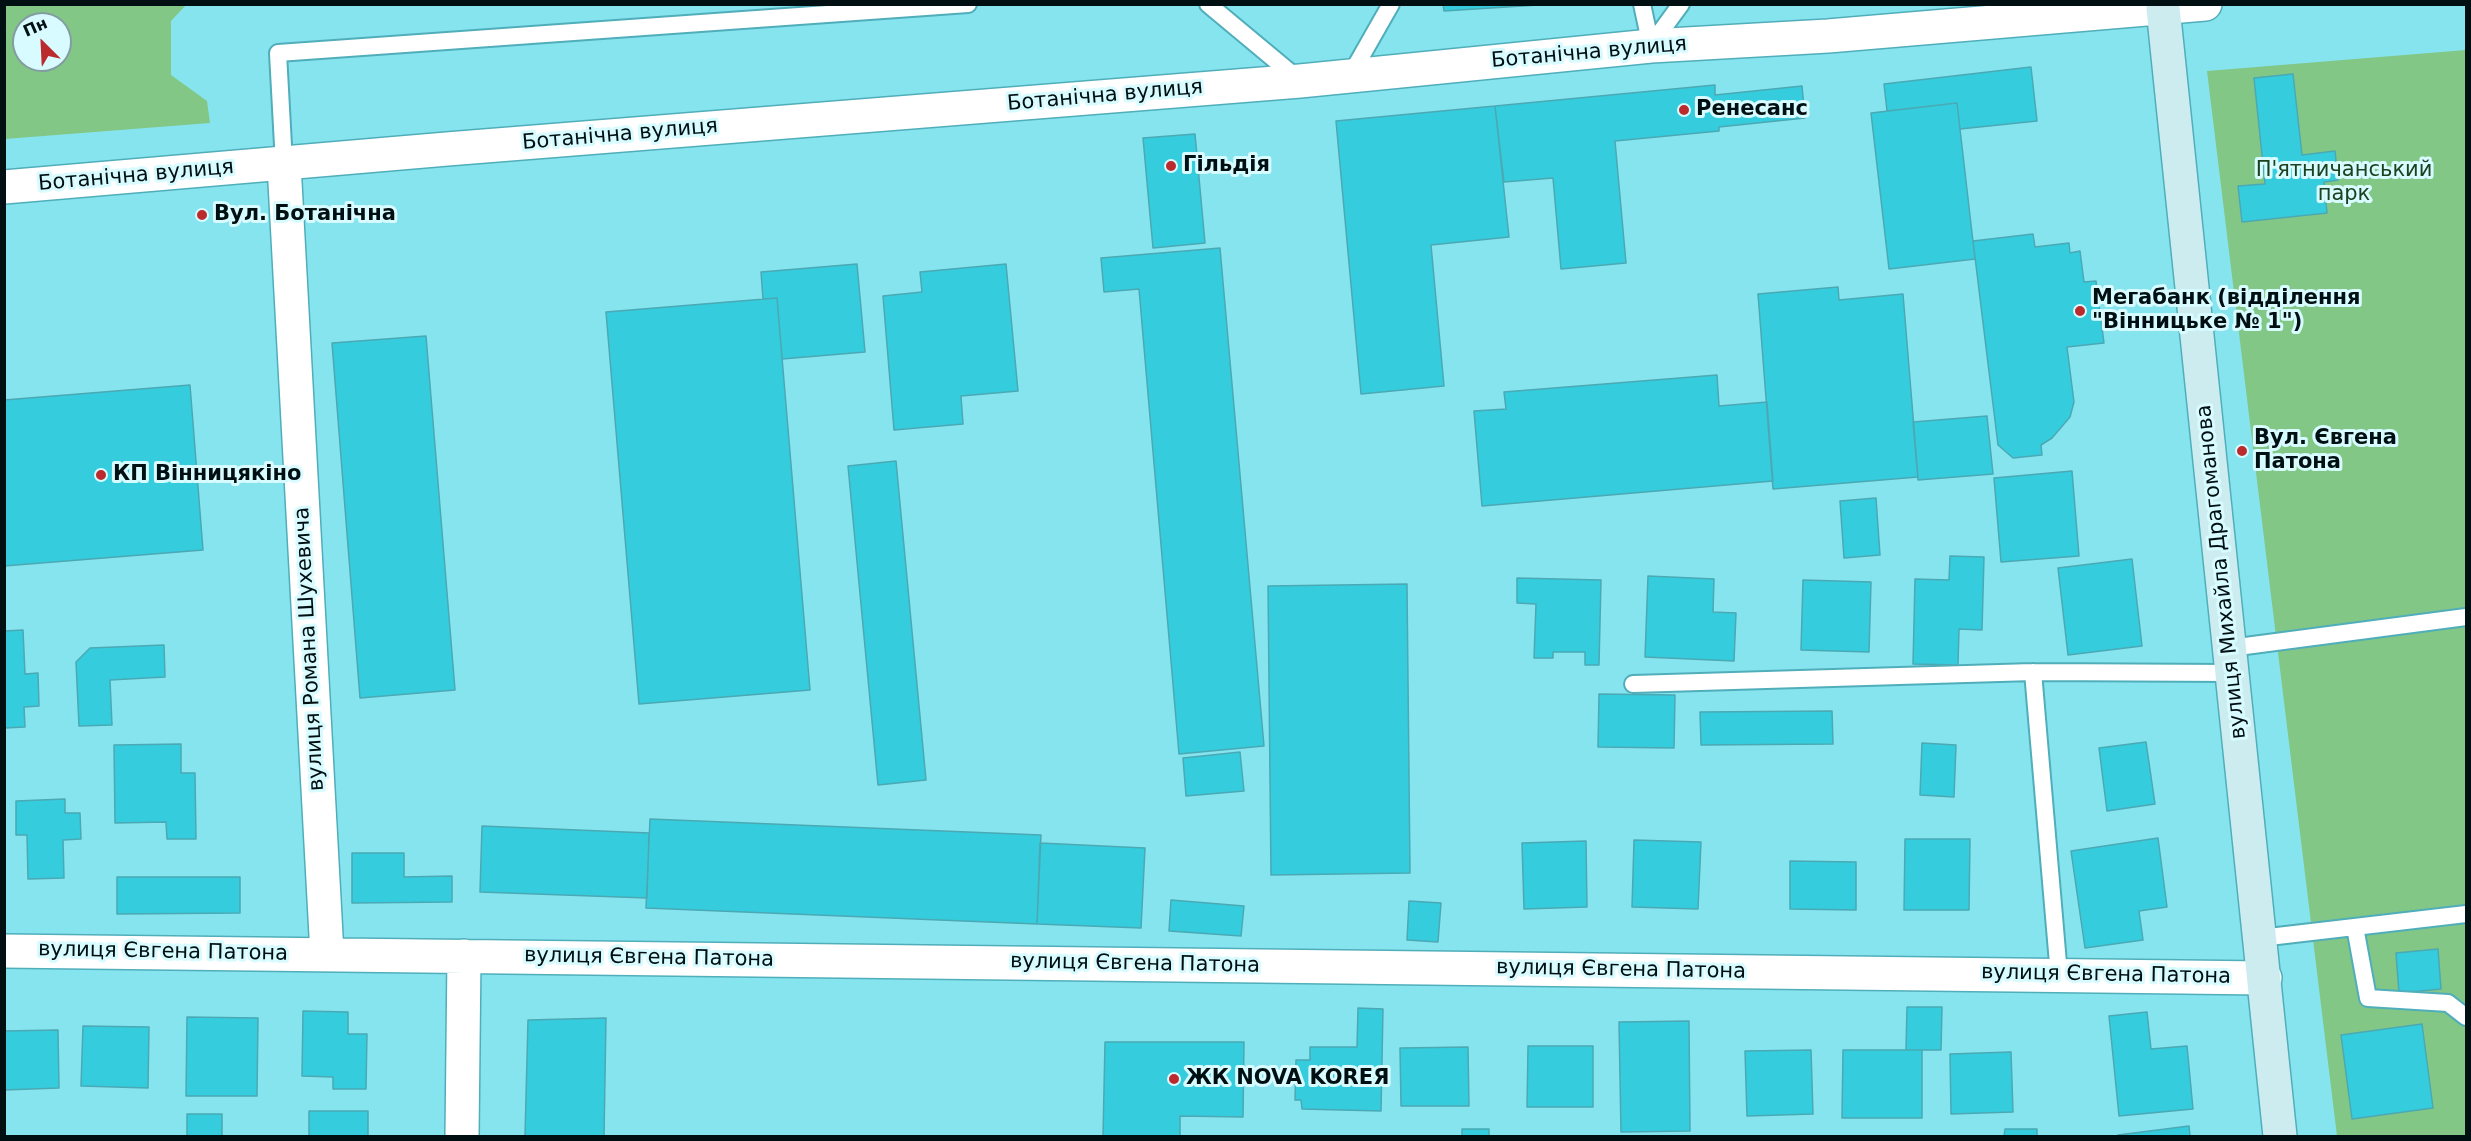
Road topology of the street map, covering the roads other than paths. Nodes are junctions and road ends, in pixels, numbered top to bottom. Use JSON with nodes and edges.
{"nodes":[{"id":1,"x":968,"y":4,"type":"edge"},
{"id":2,"x":1209,"y":4,"type":"edge"},
{"id":3,"x":1392,"y":4,"type":"edge"},
{"id":4,"x":1642,"y":4,"type":"edge"},
{"id":5,"x":1681,"y":4,"type":"edge"},
{"id":6,"x":2205,"y":4,"type":"edge"},
{"id":7,"x":2163,"y":6,"type":"edge"},
{"id":8,"x":2038,"y":11,"type":"edge"},
{"id":9,"x":1651,"y":46,"type":"junction"},
{"id":10,"x":1350,"y":76,"type":"junction"},
{"id":11,"x":1300,"y":81,"type":"junction"},
{"id":12,"x":284,"y":164,"type":"junction"},
{"id":13,"x":4,"y":187,"type":"edge"},
{"id":14,"x":2466,"y":617,"type":"edge"},
{"id":15,"x":2231,"y":660,"type":"junction"},
{"id":16,"x":2033,"y":672,"type":"junction"},
{"id":17,"x":1633,"y":684,"type":"dead end"},
{"id":18,"x":2466,"y":914,"type":"edge"},
{"id":19,"x":2355,"y":927,"type":"junction"},
{"id":20,"x":2260,"y":938,"type":"junction"},
{"id":21,"x":4,"y":951,"type":"edge"},
{"id":22,"x":327,"y":954,"type":"junction"},
{"id":23,"x":464,"y":956,"type":"junction"},
{"id":24,"x":2059,"y":975,"type":"junction"},
{"id":25,"x":2265,"y":978,"type":"junction"},
{"id":26,"x":2466,"y":1017,"type":"edge"},
{"id":27,"x":462,"y":1137,"type":"edge"},
{"id":28,"x":2280,"y":1137,"type":"edge"}],
"edges":[{"from":1,"to":12,"type":"lane"},
{"from":2,"to":11,"type":"lane"},
{"from":3,"to":10,"type":"lane"},
{"from":4,"to":9,"type":"lane"},
{"from":5,"to":9,"type":"lane"},
{"from":6,"to":7,"type":"street","name":"Ботанічна вулиця"},
{"from":7,"to":8,"type":"street","name":"Ботанічна вулиця"},
{"from":7,"to":15,"type":"street","name":"вулиця Михайла Драгоманова"},
{"from":8,"to":9,"type":"street","name":"Ботанічна вулиця"},
{"from":9,"to":10,"type":"street","name":"Ботанічна вулиця"},
{"from":10,"to":11,"type":"street","name":"Ботанічна вулиця"},
{"from":11,"to":12,"type":"street","name":"Ботанічна вулиця"},
{"from":12,"to":13,"type":"street","name":"Ботанічна вулиця"},
{"from":12,"to":22,"type":"street","name":"вулиця Романа Шухевича"},
{"from":14,"to":15,"type":"lane"},
{"from":15,"to":16,"type":"lane"},
{"from":15,"to":20,"type":"street","name":"вулиця Михайла Драгоманова"},
{"from":16,"to":17,"type":"lane"},
{"from":16,"to":24,"type":"lane"},
{"from":18,"to":19,"type":"lane"},
{"from":19,"to":20,"type":"lane"},
{"from":19,"to":26,"type":"lane"},
{"from":20,"to":25,"type":"street","name":"вулиця Михайла Драгоманова"},
{"from":21,"to":22,"type":"street","name":"вулиця Євгена Патона"},
{"from":22,"to":23,"type":"street","name":"вулиця Євгена Патона"},
{"from":23,"to":24,"type":"street","name":"вулиця Євгена Патона"},
{"from":23,"to":27,"type":"street"},
{"from":24,"to":25,"type":"street","name":"вулиця Євгена Патона"},
{"from":25,"to":28,"type":"street","name":"вулиця Михайла Драгоманова"}]}
